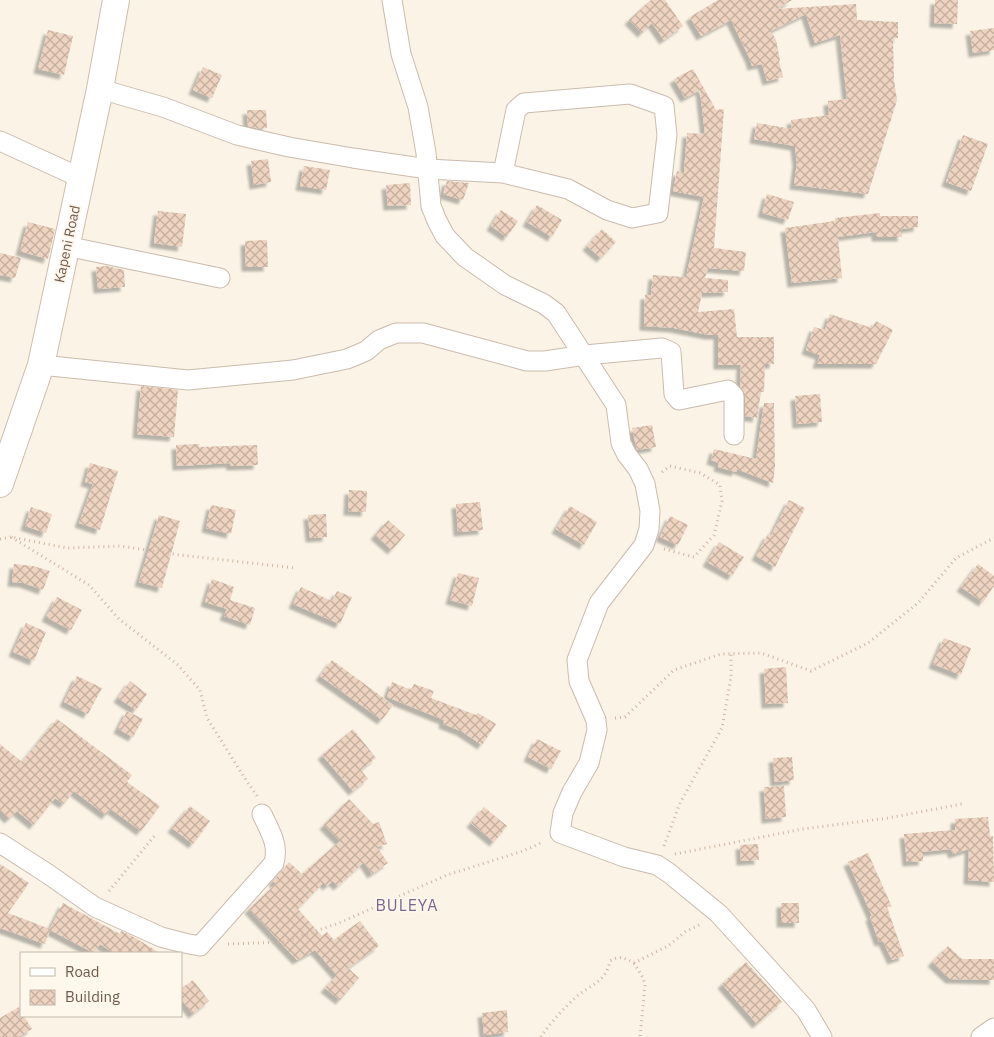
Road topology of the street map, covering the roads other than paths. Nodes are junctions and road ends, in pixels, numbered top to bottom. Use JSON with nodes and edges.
{"nodes":[{"id":1,"x":116,"y":0,"type":"edge"},
{"id":2,"x":392,"y":0,"type":"edge"},
{"id":3,"x":100,"y":88,"type":"junction"},
{"id":4,"x":0,"y":141,"type":"edge"},
{"id":5,"x":428,"y":168,"type":"junction"},
{"id":6,"x":503,"y":173,"type":"junction"},
{"id":7,"x":81,"y":178,"type":"junction"},
{"id":8,"x":66,"y":246,"type":"junction"},
{"id":9,"x":220,"y":278,"type":"dead end"},
{"id":10,"x":585,"y":355,"type":"junction"},
{"id":11,"x":41,"y":365,"type":"junction"},
{"id":12,"x":734,"y":435,"type":"dead end"},
{"id":13,"x":6,"y":444,"type":"edge"},
{"id":14,"x":0,"y":484,"type":"edge"},
{"id":15,"x":262,"y":814,"type":"road end"},
{"id":16,"x":0,"y":843,"type":"edge"},
{"id":17,"x":994,"y":1028,"type":"edge"},
{"id":18,"x":822,"y":1037,"type":"edge"},
{"id":19,"x":981,"y":1037,"type":"edge"}],
"edges":[{"from":1,"to":3,"type":"main road","name":"Kapeni Road"},
{"from":2,"to":5,"type":"street"},
{"from":3,"to":5,"type":"street"},
{"from":3,"to":7,"type":"main road","name":"Kapeni Road"},
{"from":4,"to":7,"type":"street"},
{"from":5,"to":6,"type":"street"},
{"from":5,"to":10,"type":"street"},
{"from":6,"to":6,"type":"street"},
{"from":7,"to":8,"type":"main road","name":"Kapeni Road"},
{"from":8,"to":9,"type":"street"},
{"from":8,"to":11,"type":"main road","name":"Kapeni Road"},
{"from":10,"to":11,"type":"street"},
{"from":10,"to":12,"type":"street"},
{"from":10,"to":18,"type":"street"},
{"from":11,"to":13,"type":"main road","name":"Kapeni Road"},
{"from":13,"to":14,"type":"main road","name":"Kapeni Road"},
{"from":15,"to":16,"type":"street"},
{"from":17,"to":19,"type":"street"}]}
